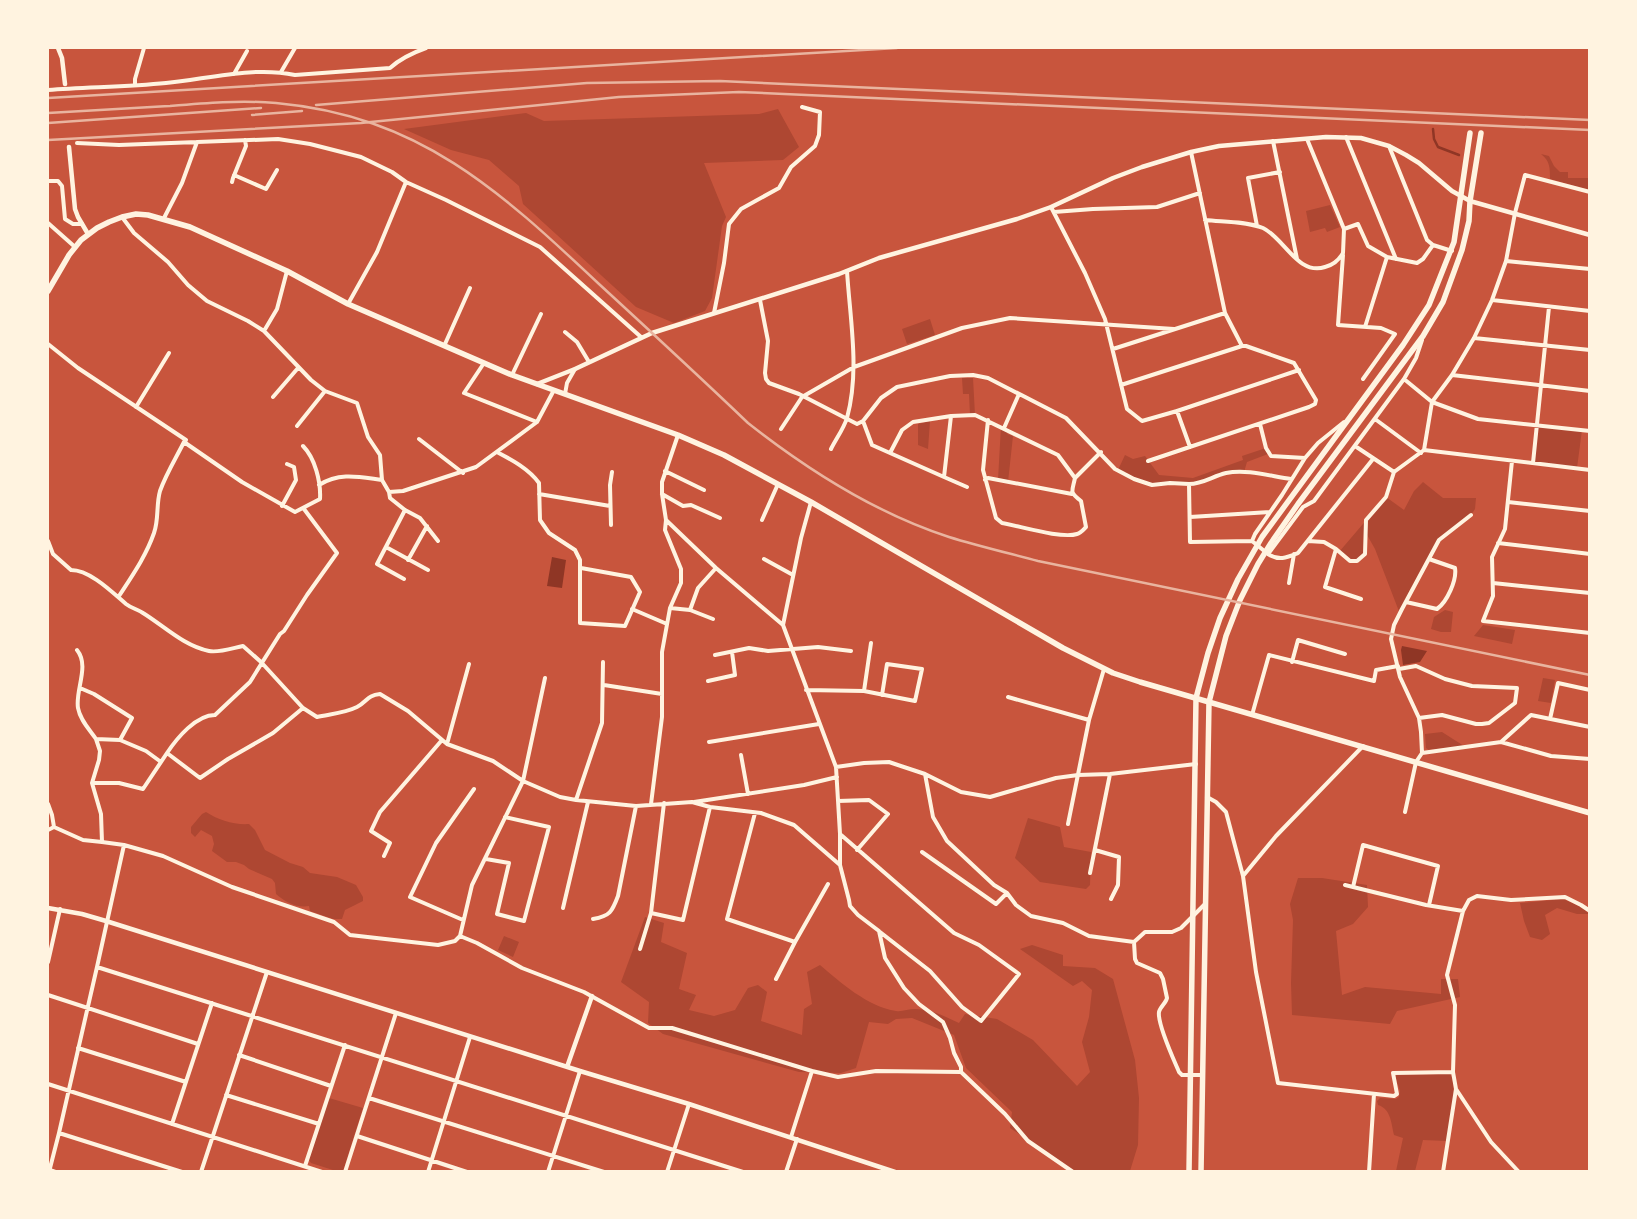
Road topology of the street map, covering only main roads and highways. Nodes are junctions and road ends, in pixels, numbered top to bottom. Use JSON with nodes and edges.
{"nodes":[{"id":1,"x":1470,"y":133,"type":"dead end"},
{"id":2,"x":1481,"y":133,"type":"dead end"},
{"id":3,"x":48,"y":291,"type":"edge"},
{"id":4,"x":1196,"y":698,"type":"junction"},
{"id":5,"x":1209,"y":702,"type":"junction"},
{"id":6,"x":1590,"y":813,"type":"edge"},
{"id":7,"x":1189,"y":1172,"type":"edge"},
{"id":8,"x":1201,"y":1172,"type":"edge"}],
"edges":[{"from":1,"to":4,"type":"main road"},
{"from":2,"to":5,"type":"main road"},
{"from":3,"to":4,"type":"main road"},
{"from":4,"to":5,"type":"main road"},
{"from":4,"to":7,"type":"main road"},
{"from":5,"to":6,"type":"main road"},
{"from":5,"to":8,"type":"main road"}]}
